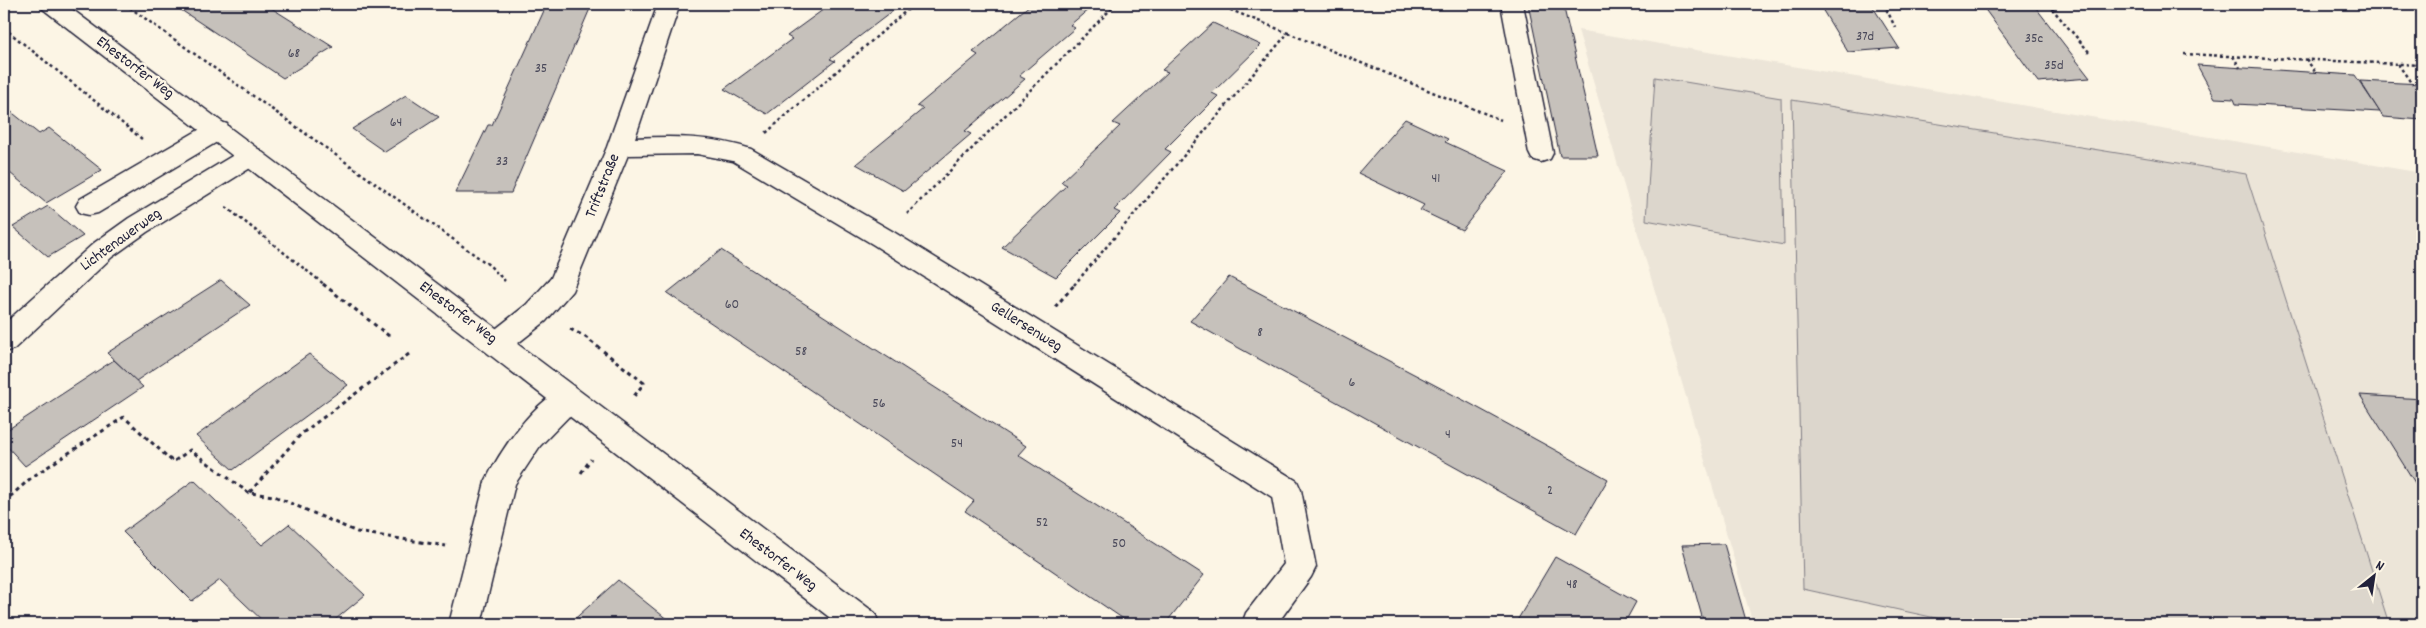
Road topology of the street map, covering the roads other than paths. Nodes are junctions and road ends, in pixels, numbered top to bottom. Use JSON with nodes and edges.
{"nodes":[{"id":1,"x":51,"y":4,"type":"edge"},
{"id":2,"x":669,"y":4,"type":"edge"},
{"id":3,"x":1512,"y":4,"type":"edge"},
{"id":4,"x":218,"y":130,"type":"junction"},
{"id":5,"x":1540,"y":144,"type":"road end"},
{"id":6,"x":620,"y":147,"type":"junction"},
{"id":7,"x":251,"y":156,"type":"junction"},
{"id":8,"x":89,"y":206,"type":"dead end"},
{"id":9,"x":4,"y":341,"type":"edge"},
{"id":10,"x":498,"y":343,"type":"junction"},
{"id":11,"x":568,"y":399,"type":"junction"},
{"id":12,"x":465,"y":624,"type":"edge"},
{"id":13,"x":863,"y":624,"type":"edge"},
{"id":14,"x":1258,"y":624,"type":"edge"}],
"edges":[{"from":1,"to":4,"type":"street","name":"Ehestorfer Weg"},
{"from":2,"to":6,"type":"street","name":"Triftstraße"},
{"from":3,"to":5,"type":"street"},
{"from":4,"to":7,"type":"street","name":"Ehestorfer Weg"},
{"from":4,"to":8,"type":"street"},
{"from":6,"to":10,"type":"street","name":"Triftstraße"},
{"from":6,"to":14,"type":"street","name":"Gellersenweg"},
{"from":7,"to":9,"type":"street","name":"Lichtenauerweg"},
{"from":7,"to":10,"type":"street","name":"Ehestorfer Weg"},
{"from":10,"to":11,"type":"street","name":"Ehestorfer Weg"},
{"from":11,"to":12,"type":"street"},
{"from":11,"to":13,"type":"street","name":"Ehestorfer Weg"}]}
